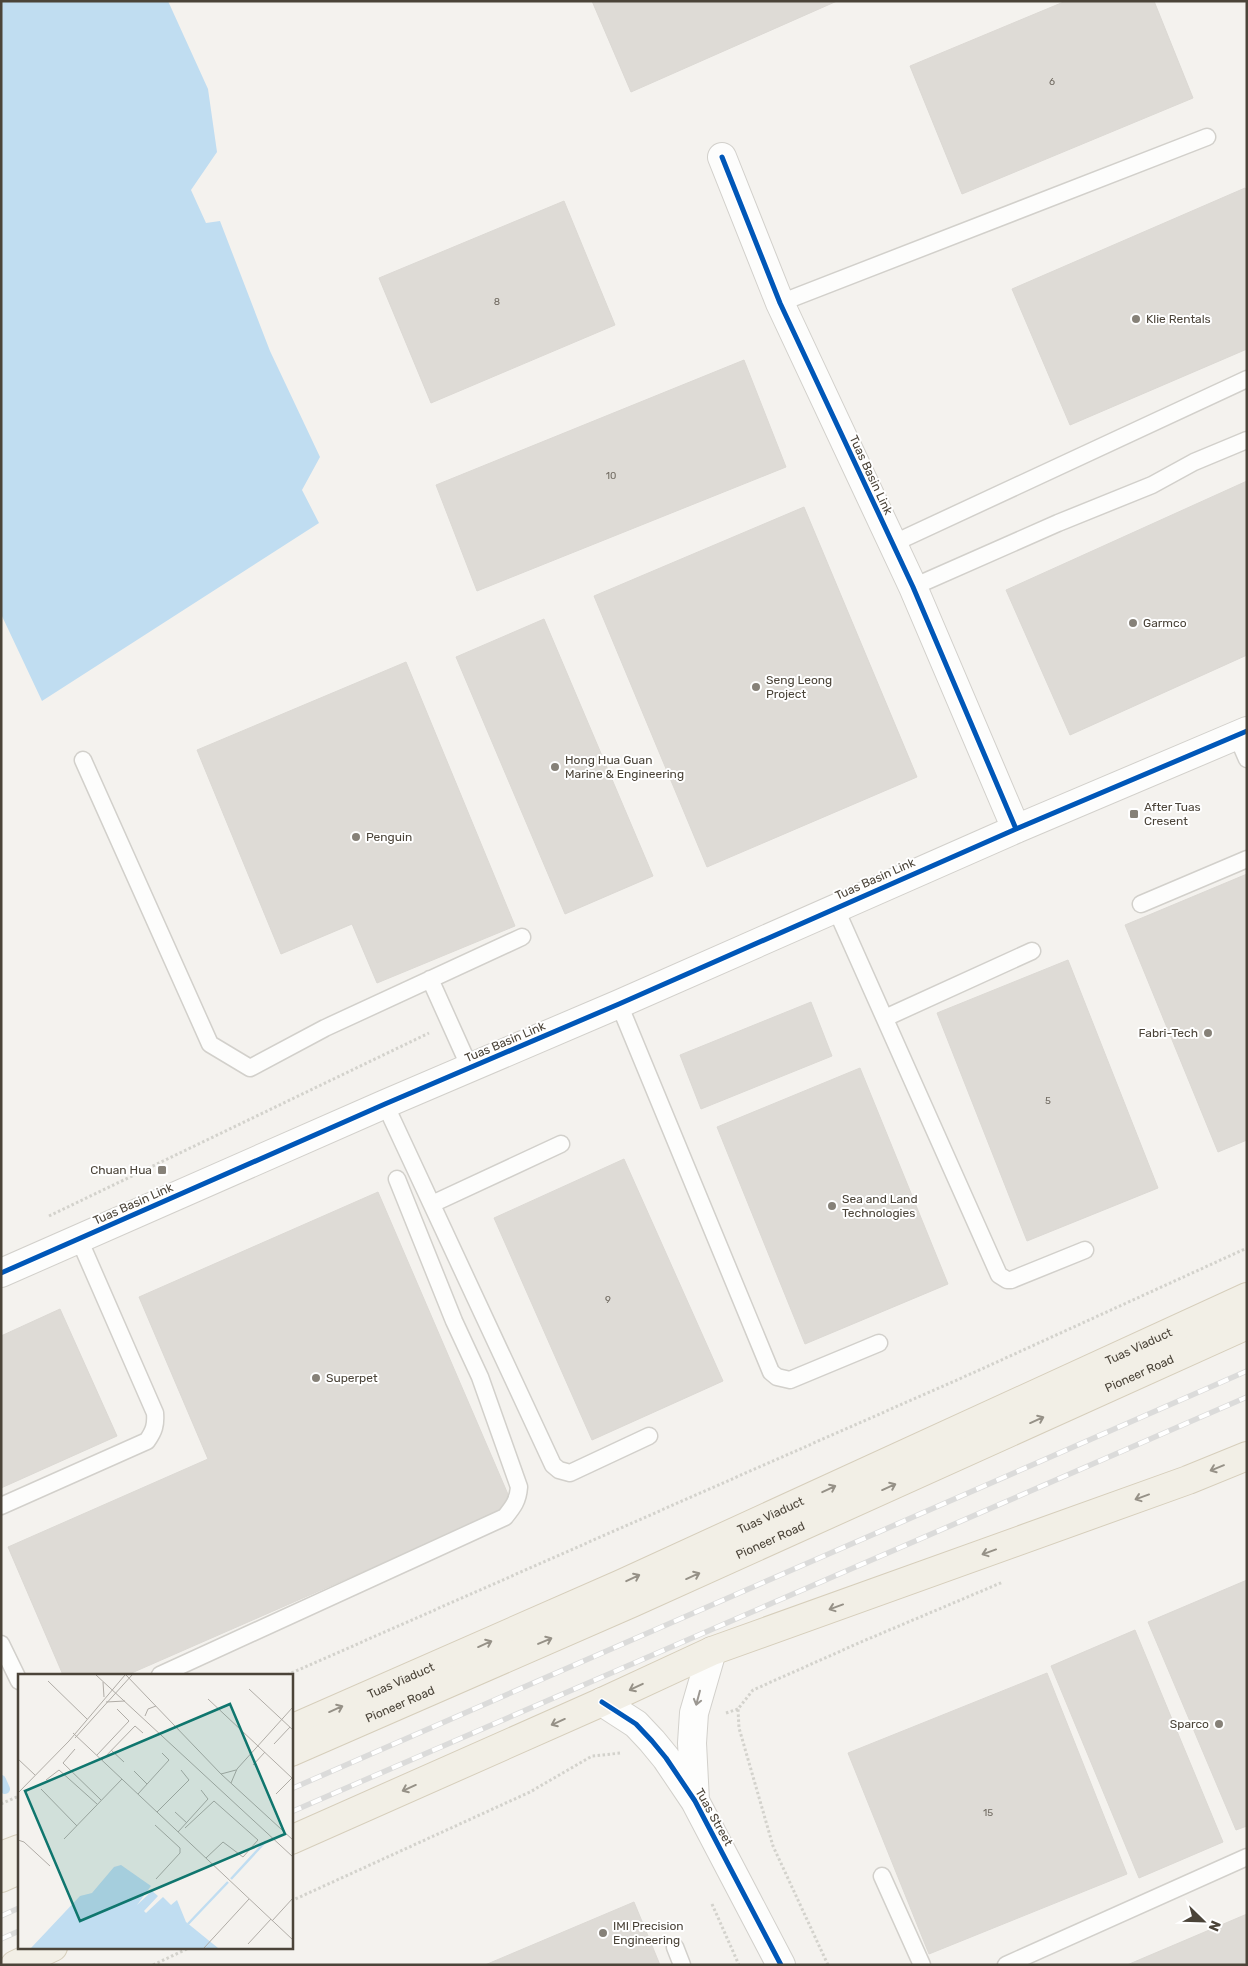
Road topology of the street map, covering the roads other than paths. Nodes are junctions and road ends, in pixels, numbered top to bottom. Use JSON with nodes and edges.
{"nodes":[{"id":1,"x":1207,"y":137,"type":"dead end"},
{"id":2,"x":722,"y":157,"type":"dead end"},
{"id":3,"x":780,"y":303,"type":"junction"},
{"id":4,"x":1247,"y":379,"type":"edge"},
{"id":5,"x":1247,"y":440,"type":"edge"},
{"id":6,"x":892,"y":544,"type":"junction"},
{"id":7,"x":913,"y":587,"type":"junction"},
{"id":8,"x":1243,"y":742,"type":"edge"},
{"id":9,"x":83,"y":760,"type":"dead end"},
{"id":10,"x":1016,"y":829,"type":"junction"},
{"id":11,"x":1247,"y":859,"type":"edge"},
{"id":12,"x":1141,"y":904,"type":"dead end"},
{"id":13,"x":835,"y":907,"type":"junction"},
{"id":14,"x":522,"y":937,"type":"dead end"},
{"id":15,"x":1032,"y":951,"type":"dead end"},
{"id":16,"x":430,"y":979,"type":"junction"},
{"id":17,"x":619,"y":1004,"type":"junction"},
{"id":18,"x":885,"y":1018,"type":"junction"},
{"id":19,"x":470,"y":1068,"type":"junction"},
{"id":20,"x":385,"y":1104,"type":"junction"},
{"id":21,"x":561,"y":1144,"type":"dead end"},
{"id":22,"x":397,"y":1179,"type":"dead end"},
{"id":23,"x":432,"y":1204,"type":"junction"},
{"id":24,"x":80,"y":1239,"type":"junction"},
{"id":25,"x":1085,"y":1250,"type":"dead end"},
{"id":26,"x":1,"y":1273,"type":"edge"},
{"id":27,"x":1247,"y":1297,"type":"edge"},
{"id":28,"x":1247,"y":1325,"type":"edge"},
{"id":29,"x":879,"y":1343,"type":"dead end"},
{"id":30,"x":649,"y":1436,"type":"dead end"},
{"id":31,"x":1247,"y":1456,"type":"edge"},
{"id":32,"x":1,"y":1506,"type":"edge"},
{"id":33,"x":1,"y":1644,"type":"edge"},
{"id":34,"x":712,"y":1652,"type":"junction"},
{"id":35,"x":162,"y":1674,"type":"edge"},
{"id":36,"x":18,"y":1679,"type":"edge"},
{"id":37,"x":602,"y":1702,"type":"junction"},
{"id":38,"x":292,"y":1729,"type":"edge"},
{"id":39,"x":292,"y":1752,"type":"edge"},
{"id":40,"x":695,"y":1800,"type":"junction"},
{"id":41,"x":292,"y":1840,"type":"edge"},
{"id":42,"x":18,"y":1848,"type":"edge"},
{"id":43,"x":1,"y":1856,"type":"edge"},
{"id":44,"x":1247,"y":1857,"type":"edge"},
{"id":45,"x":18,"y":1870,"type":"edge"},
{"id":46,"x":882,"y":1876,"type":"dead end"},
{"id":47,"x":1,"y":1878,"type":"edge"},
{"id":48,"x":675,"y":1947,"type":"dead end"},
{"id":49,"x":51,"y":1948,"type":"edge"},
{"id":50,"x":15,"y":1965,"type":"edge"},
{"id":51,"x":682,"y":1965,"type":"edge"},
{"id":52,"x":781,"y":1965,"type":"edge"},
{"id":53,"x":922,"y":1965,"type":"edge"},
{"id":54,"x":1006,"y":1965,"type":"edge"}],
"edges":[{"from":1,"to":3,"type":"lane"},
{"from":2,"to":3,"type":"street","name":"Tuas Basin Link"},
{"from":3,"to":6,"type":"street","name":"Tuas Basin Link"},
{"from":4,"to":6,"type":"lane"},
{"from":5,"to":7,"type":"lane"},
{"from":6,"to":7,"type":"street","name":"Tuas Basin Link"},
{"from":7,"to":10,"type":"street","name":"Tuas Basin Link"},
{"from":8,"to":10,"type":"street","name":"Tuas Basin Link"},
{"from":9,"to":16,"type":"lane"},
{"from":10,"to":13,"type":"street","name":"Tuas Basin Link"},
{"from":11,"to":12,"type":"lane"},
{"from":13,"to":17,"type":"street","name":"Tuas Basin Link"},
{"from":13,"to":18,"type":"lane"},
{"from":14,"to":16,"type":"lane"},
{"from":15,"to":18,"type":"lane"},
{"from":16,"to":19,"type":"lane"},
{"from":17,"to":19,"type":"street","name":"Tuas Basin Link"},
{"from":17,"to":29,"type":"lane"},
{"from":18,"to":25,"type":"lane"},
{"from":19,"to":20,"type":"street","name":"Tuas Basin Link"},
{"from":20,"to":23,"type":"lane"},
{"from":20,"to":24,"type":"street","name":"Tuas Basin Link"},
{"from":21,"to":23,"type":"lane"},
{"from":22,"to":35,"type":"lane"},
{"from":23,"to":30,"type":"lane"},
{"from":24,"to":26,"type":"street","name":"Tuas Basin Link"},
{"from":24,"to":32,"type":"lane"},
{"from":38,"to":27,"type":"main road","name":"Tuas Viaduct","one_way":true},
{"from":39,"to":28,"type":"main road","name":"Pioneer Road","one_way":true},
{"from":31,"to":34,"type":"main road","one_way":true},
{"from":33,"to":36,"type":"lane"},
{"from":34,"to":37,"type":"main road","one_way":true},
{"from":34,"to":40,"type":"street","name":"Tuas Street","one_way":true},
{"from":37,"to":40,"type":"street","name":"Tuas Street"},
{"from":37,"to":41,"type":"main road","one_way":true},
{"from":40,"to":52,"type":"street","name":"Tuas Street"},
{"from":42,"to":43,"type":"main road"},
{"from":44,"to":54,"type":"lane"},
{"from":45,"to":47,"type":"main road"},
{"from":46,"to":53,"type":"lane"},
{"from":48,"to":51,"type":"lane"},
{"from":49,"to":50,"type":"main road"}]}
